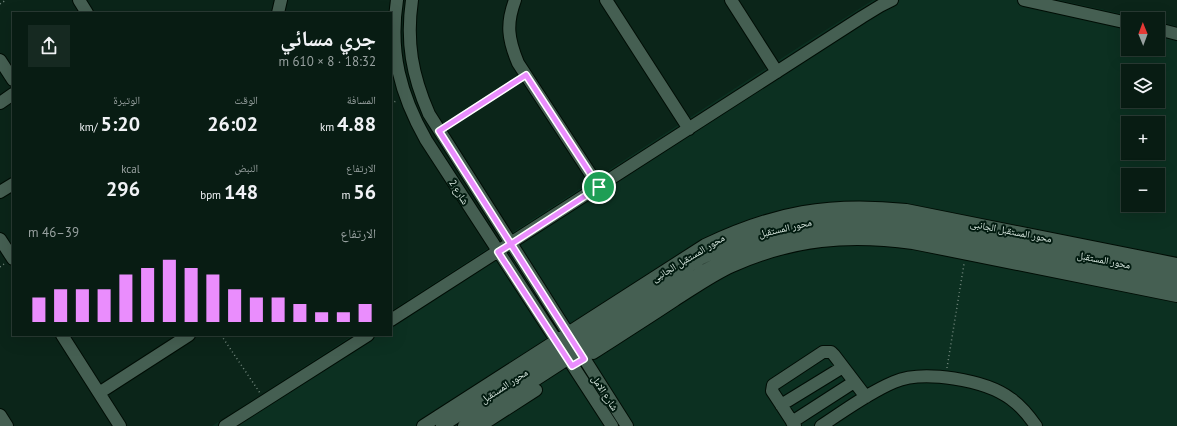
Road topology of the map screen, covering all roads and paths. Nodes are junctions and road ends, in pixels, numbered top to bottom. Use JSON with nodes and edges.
{"nodes":[{"id":1,"x":6,"y":0,"type":"edge"},
{"id":2,"x":79,"y":0,"type":"edge"},
{"id":3,"x":281,"y":0,"type":"edge"},
{"id":4,"x":397,"y":0,"type":"edge"},
{"id":5,"x":412,"y":0,"type":"edge"},
{"id":6,"x":515,"y":0,"type":"edge"},
{"id":7,"x":606,"y":0,"type":"edge"},
{"id":8,"x":731,"y":0,"type":"edge"},
{"id":9,"x":892,"y":0,"type":"edge"},
{"id":10,"x":1024,"y":0,"type":"edge"},
{"id":11,"x":0,"y":4,"type":"edge"},
{"id":12,"x":86,"y":12,"type":"edge"},
{"id":13,"x":278,"y":12,"type":"edge"},
{"id":14,"x":1121,"y":21,"type":"edge"},
{"id":15,"x":1165,"y":31,"type":"edge"},
{"id":16,"x":1177,"y":34,"type":"edge"},
{"id":17,"x":0,"y":60,"type":"edge"},
{"id":18,"x":777,"y":72,"type":"junction"},
{"id":19,"x":526,"y":75,"type":"junction"},
{"id":20,"x":12,"y":78,"type":"edge"},
{"id":21,"x":12,"y":95,"type":"edge"},
{"id":22,"x":0,"y":103,"type":"edge"},
{"id":23,"x":689,"y":129,"type":"junction"},
{"id":24,"x":439,"y":131,"type":"junction"},
{"id":25,"x":12,"y":185,"type":"edge"},
{"id":26,"x":599,"y":187,"type":"junction"},
{"id":27,"x":0,"y":192,"type":"edge"},
{"id":28,"x":0,"y":239,"type":"edge"},
{"id":29,"x":511,"y":244,"type":"junction"},
{"id":30,"x":498,"y":252,"type":"junction"},
{"id":31,"x":966,"y":254,"type":"junction"},
{"id":32,"x":12,"y":257,"type":"edge"},
{"id":33,"x":1177,"y":264,"type":"edge"},
{"id":34,"x":1177,"y":274,"type":"edge"},
{"id":35,"x":1177,"y":287,"type":"edge"},
{"id":36,"x":1177,"y":296,"type":"edge"},
{"id":37,"x":393,"y":316,"type":"edge"},
{"id":38,"x":63,"y":336,"type":"edge"},
{"id":39,"x":222,"y":336,"type":"edge"},
{"id":40,"x":366,"y":336,"type":"edge"},
{"id":41,"x":181,"y":337,"type":"edge"},
{"id":42,"x":570,"y":338,"type":"junction"},
{"id":43,"x":558,"y":345,"type":"junction"},
{"id":44,"x":581,"y":356,"type":"junction"},
{"id":45,"x":570,"y":363,"type":"junction"},
{"id":46,"x":844,"y":367,"type":"junction"},
{"id":47,"x":945,"y":377,"type":"junction"},
{"id":48,"x":854,"y":382,"type":"junction"},
{"id":49,"x":99,"y":393,"type":"junction"},
{"id":50,"x":866,"y":397,"type":"junction"},
{"id":51,"x":265,"y":401,"type":"junction"},
{"id":52,"x":781,"y":405,"type":"junction"},
{"id":53,"x":0,"y":415,"type":"edge"},
{"id":54,"x":793,"y":424,"type":"edge"},
{"id":55,"x":7,"y":426,"type":"edge"},
{"id":56,"x":120,"y":426,"type":"edge"},
{"id":57,"x":225,"y":426,"type":"edge"},
{"id":58,"x":423,"y":426,"type":"edge"},
{"id":59,"x":442,"y":426,"type":"edge"},
{"id":60,"x":464,"y":426,"type":"edge"},
{"id":61,"x":480,"y":426,"type":"edge"},
{"id":62,"x":612,"y":426,"type":"edge"},
{"id":63,"x":627,"y":426,"type":"edge"},
{"id":64,"x":821,"y":426,"type":"edge"},
{"id":65,"x":1036,"y":426,"type":"edge"}],
"edges":[{"from":1,"to":11,"type":"path"},
{"from":2,"to":12,"type":"street"},
{"from":3,"to":13,"type":"street"},
{"from":4,"to":30,"type":"street","name":"شارع 2"},
{"from":5,"to":24,"type":"street","name":"شارع 2"},
{"from":6,"to":19,"type":"street"},
{"from":7,"to":23,"type":"street"},
{"from":8,"to":18,"type":"street"},
{"from":9,"to":18,"type":"street"},
{"from":10,"to":14,"type":"street"},
{"from":15,"to":16,"type":"street"},
{"from":17,"to":20,"type":"street"},
{"from":18,"to":23,"type":"street"},
{"from":19,"to":24,"type":"path"},
{"from":19,"to":26,"type":"street"},
{"from":21,"to":22,"type":"street"},
{"from":23,"to":26,"type":"street"},
{"from":24,"to":29,"type":"street","name":"شارع 2"},
{"from":25,"to":27,"type":"street"},
{"from":26,"to":29,"type":"street"},
{"from":28,"to":32,"type":"street"},
{"from":29,"to":30,"type":"street"},
{"from":29,"to":42,"type":"street","name":"شارع 2"},
{"from":30,"to":37,"type":"street"},
{"from":30,"to":43,"type":"street","name":"شارع 2"},
{"from":31,"to":36,"type":"street"},
{"from":31,"to":44,"type":"street"},
{"from":31,"to":47,"type":"path"},
{"from":33,"to":42,"type":"street","name":"محور المستقبل الجانبى"},
{"from":34,"to":42,"type":"street","name":"محور المستقبل"},
{"from":35,"to":44,"type":"street","name":"محور المستقبل"},
{"from":38,"to":49,"type":"street"},
{"from":39,"to":51,"type":"path"},
{"from":40,"to":51,"type":"street"},
{"from":41,"to":49,"type":"street"},
{"from":42,"to":43,"type":"street","name":"محور المستقبل"},
{"from":42,"to":44,"type":"street","name":"شارع 2"},
{"from":43,"to":45,"type":"street","name":"شارع 2"},
{"from":43,"to":58,"type":"street"},
{"from":43,"to":59,"type":"street","name":"محور المستقبل"},
{"from":44,"to":45,"type":"street"},
{"from":44,"to":63,"type":"street","name":"شارع الامل"},
{"from":45,"to":60,"type":"street","name":"محور المستقبل"},
{"from":45,"to":61,"type":"street"},
{"from":45,"to":62,"type":"street","name":"شارع الامل"},
{"from":46,"to":48,"type":"street"},
{"from":46,"to":52,"type":"street"},
{"from":46,"to":52,"type":"street"},
{"from":47,"to":50,"type":"street"},
{"from":47,"to":65,"type":"street"},
{"from":48,"to":50,"type":"street"},
{"from":48,"to":54,"type":"street"},
{"from":49,"to":56,"type":"street"},
{"from":50,"to":64,"type":"street"},
{"from":51,"to":57,"type":"street"},
{"from":52,"to":54,"type":"street"},
{"from":53,"to":55,"type":"street"}]}
